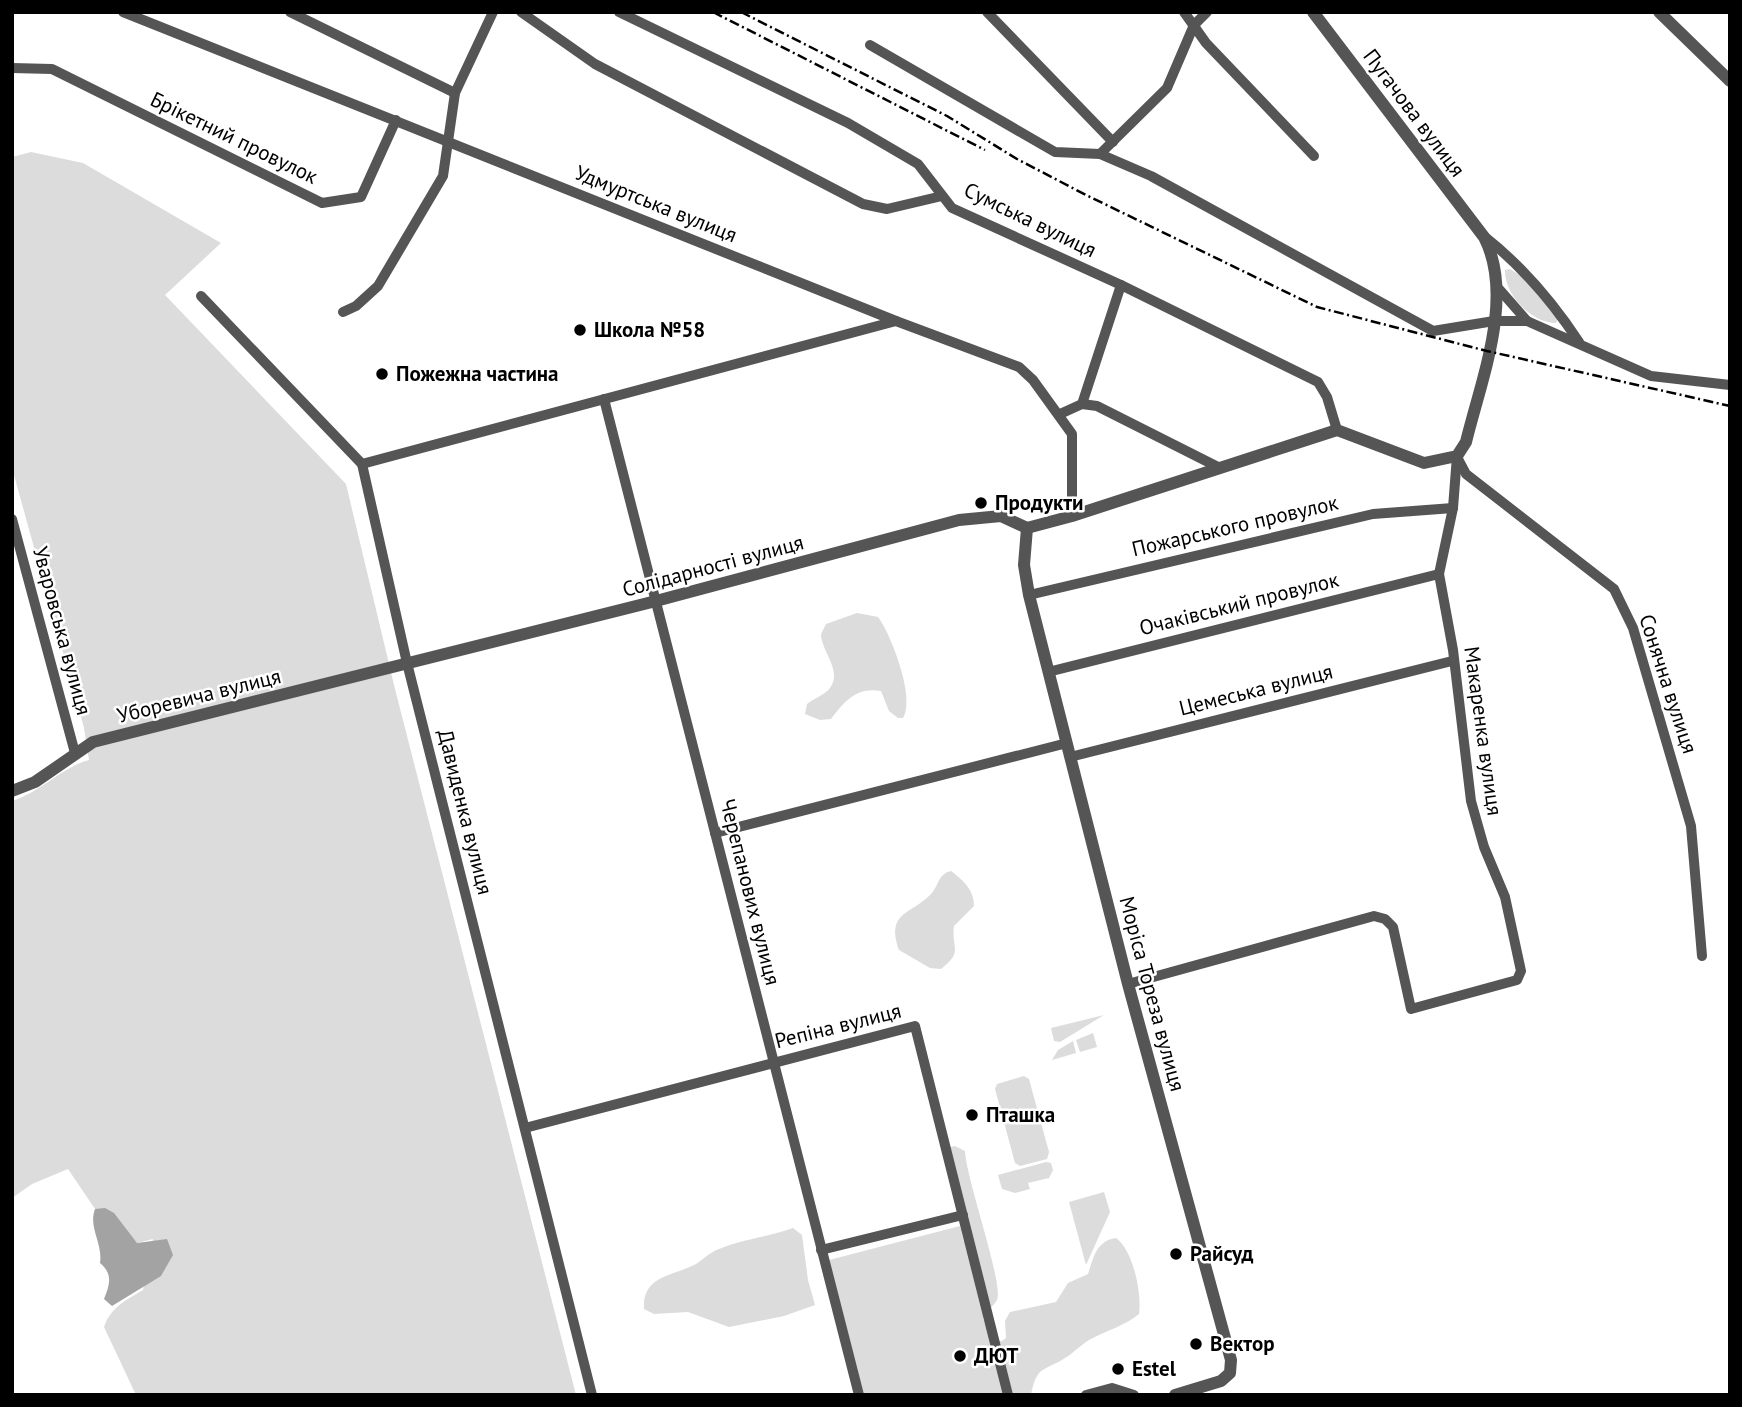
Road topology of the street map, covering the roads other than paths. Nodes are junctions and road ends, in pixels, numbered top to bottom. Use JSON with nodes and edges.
{"nodes":[{"id":1,"x":123,"y":12,"type":"edge"},
{"id":2,"x":290,"y":12,"type":"edge"},
{"id":3,"x":493,"y":12,"type":"edge"},
{"id":4,"x":521,"y":12,"type":"edge"},
{"id":5,"x":619,"y":12,"type":"edge"},
{"id":6,"x":987,"y":12,"type":"edge"},
{"id":7,"x":1207,"y":12,"type":"edge"},
{"id":8,"x":1313,"y":12,"type":"edge"},
{"id":9,"x":1659,"y":12,"type":"edge"},
{"id":10,"x":1185,"y":13,"type":"edge"},
{"id":11,"x":1194,"y":25,"type":"junction"},
{"id":12,"x":870,"y":46,"type":"dead end"},
{"id":13,"x":13,"y":67,"type":"edge"},
{"id":14,"x":1730,"y":81,"type":"edge"},
{"id":15,"x":455,"y":93,"type":"junction"},
{"id":16,"x":396,"y":120,"type":"junction"},
{"id":17,"x":449,"y":141,"type":"junction"},
{"id":18,"x":1113,"y":142,"type":"junction"},
{"id":19,"x":1100,"y":154,"type":"junction"},
{"id":20,"x":1314,"y":156,"type":"dead end"},
{"id":21,"x":942,"y":196,"type":"junction"},
{"id":22,"x":1484,"y":237,"type":"junction"},
{"id":23,"x":1121,"y":285,"type":"junction"},
{"id":24,"x":1499,"y":289,"type":"junction"},
{"id":25,"x":201,"y":296,"type":"dead end"},
{"id":26,"x":342,"y":312,"type":"dead end"},
{"id":27,"x":896,"y":321,"type":"junction"},
{"id":28,"x":1494,"y":321,"type":"junction"},
{"id":29,"x":1527,"y":321,"type":"junction"},
{"id":30,"x":1579,"y":342,"type":"junction"},
{"id":31,"x":1730,"y":385,"type":"edge"},
{"id":32,"x":604,"y":399,"type":"junction"},
{"id":33,"x":1082,"y":404,"type":"junction"},
{"id":34,"x":1060,"y":414,"type":"junction"},
{"id":35,"x":1338,"y":430,"type":"junction"},
{"id":36,"x":1457,"y":456,"type":"junction"},
{"id":37,"x":362,"y":464,"type":"junction"},
{"id":38,"x":1218,"y":467,"type":"junction"},
{"id":39,"x":1453,"y":508,"type":"junction"},
{"id":40,"x":1072,"y":516,"type":"junction"},
{"id":41,"x":12,"y":519,"type":"edge"},
{"id":42,"x":1027,"y":528,"type":"junction"},
{"id":43,"x":1439,"y":574,"type":"junction"},
{"id":44,"x":1029,"y":595,"type":"junction"},
{"id":45,"x":656,"y":601,"type":"junction"},
{"id":46,"x":1452,"y":661,"type":"junction"},
{"id":47,"x":407,"y":663,"type":"junction"},
{"id":48,"x":1048,"y":672,"type":"junction"},
{"id":49,"x":1067,"y":743,"type":"junction"},
{"id":50,"x":75,"y":754,"type":"junction"},
{"id":51,"x":1070,"y":757,"type":"junction"},
{"id":52,"x":12,"y":791,"type":"edge"},
{"id":53,"x":715,"y":833,"type":"junction"},
{"id":54,"x":1702,"y":956,"type":"dead end"},
{"id":55,"x":1128,"y":984,"type":"junction"},
{"id":56,"x":772,"y":1063,"type":"junction"},
{"id":57,"x":525,"y":1128,"type":"junction"},
{"id":58,"x":963,"y":1215,"type":"junction"},
{"id":59,"x":821,"y":1250,"type":"junction"},
{"id":60,"x":592,"y":1395,"type":"edge"},
{"id":61,"x":859,"y":1395,"type":"edge"},
{"id":62,"x":1008,"y":1395,"type":"edge"},
{"id":63,"x":1086,"y":1395,"type":"edge"},
{"id":64,"x":1134,"y":1395,"type":"edge"},
{"id":65,"x":1175,"y":1395,"type":"edge"}],
"edges":[{"from":1,"to":16,"type":"street","name":"Удмуртська вулиця"},
{"from":2,"to":15,"type":"street"},
{"from":3,"to":15,"type":"street"},
{"from":4,"to":21,"type":"street"},
{"from":5,"to":21,"type":"street","name":"Сумська вулиця"},
{"from":6,"to":18,"type":"street"},
{"from":7,"to":11,"type":"street"},
{"from":8,"to":22,"type":"street","name":"Пугачова вулиця"},
{"from":9,"to":14,"type":"street"},
{"from":10,"to":11,"type":"street"},
{"from":11,"to":18,"type":"street"},
{"from":11,"to":20,"type":"street"},
{"from":12,"to":19,"type":"street"},
{"from":13,"to":16,"type":"street","name":"Брiкетний провулок"},
{"from":15,"to":17,"type":"street"},
{"from":16,"to":17,"type":"street","name":"Удмуртська вулиця"},
{"from":17,"to":26,"type":"street"},
{"from":17,"to":27,"type":"street","name":"Удмуртська вулиця"},
{"from":18,"to":19,"type":"street"},
{"from":19,"to":28,"type":"street"},
{"from":21,"to":23,"type":"street","name":"Сумська вулиця"},
{"from":22,"to":24,"type":"street","name":"Пугачова вулиця"},
{"from":22,"to":30,"type":"street","name":"Пугачова вулиця"},
{"from":23,"to":33,"type":"street"},
{"from":23,"to":35,"type":"street","name":"Сумська вулиця"},
{"from":24,"to":28,"type":"street","name":"Пугачова вулиця"},
{"from":24,"to":29,"type":"street"},
{"from":25,"to":37,"type":"street"},
{"from":27,"to":32,"type":"street"},
{"from":27,"to":34,"type":"street","name":"Удмуртська вулиця"},
{"from":28,"to":29,"type":"street"},
{"from":28,"to":36,"type":"street","name":"Пугачова вулиця"},
{"from":29,"to":30,"type":"street"},
{"from":30,"to":31,"type":"street"},
{"from":32,"to":37,"type":"street"},
{"from":32,"to":45,"type":"street","name":"Черепанових вулиця"},
{"from":33,"to":34,"type":"street"},
{"from":33,"to":38,"type":"street"},
{"from":34,"to":40,"type":"street","name":"Удмуртська вулиця"},
{"from":35,"to":36,"type":"street"},
{"from":35,"to":38,"type":"street"},
{"from":36,"to":39,"type":"street","name":"Макаренка вулиця"},
{"from":36,"to":54,"type":"street","name":"Сонячна вулиця"},
{"from":37,"to":47,"type":"street","name":"Давиденка вулиця"},
{"from":38,"to":40,"type":"street"},
{"from":39,"to":43,"type":"street","name":"Макаренка вулиця"},
{"from":39,"to":44,"type":"street","name":"Пожарського провулок"},
{"from":40,"to":42,"type":"street"},
{"from":41,"to":50,"type":"street","name":"Уваровська вулиця"},
{"from":42,"to":44,"type":"street","name":"Моріса Тореза вулиця"},
{"from":42,"to":45,"type":"street","name":"Солідарності вулиця"},
{"from":43,"to":46,"type":"street","name":"Макаренка вулиця"},
{"from":43,"to":48,"type":"street","name":"Очакiвський провулок"},
{"from":44,"to":48,"type":"street","name":"Моріса Тореза вулиця"},
{"from":45,"to":47,"type":"street","name":"Солідарності вулиця"},
{"from":45,"to":53,"type":"street","name":"Черепанових вулиця"},
{"from":46,"to":51,"type":"street","name":"Цемеська вулиця"},
{"from":46,"to":55,"type":"street","name":"Макаренка вулиця"},
{"from":47,"to":50,"type":"street","name":"Уборевича вулиця"},
{"from":47,"to":57,"type":"street","name":"Давиденка вулиця"},
{"from":48,"to":49,"type":"street","name":"Моріса Тореза вулиця"},
{"from":49,"to":51,"type":"street","name":"Моріса Тореза вулиця"},
{"from":49,"to":53,"type":"street"},
{"from":50,"to":52,"type":"street","name":"Уборевича вулиця"},
{"from":51,"to":55,"type":"street","name":"Моріса Тореза вулиця"},
{"from":53,"to":56,"type":"street","name":"Черепанових вулиця"},
{"from":55,"to":65,"type":"street","name":"Моріса Тореза вулиця"},
{"from":56,"to":57,"type":"street","name":"Репiна вулиця"},
{"from":56,"to":58,"type":"street","name":"Репiна вулиця"},
{"from":56,"to":59,"type":"street","name":"Черепанових вулиця"},
{"from":57,"to":60,"type":"street","name":"Давиденка вулиця"},
{"from":58,"to":59,"type":"street"},
{"from":58,"to":62,"type":"street","name":"Репiна вулиця"},
{"from":59,"to":61,"type":"street","name":"Черепанових вулиця"},
{"from":63,"to":64,"type":"street"}]}
